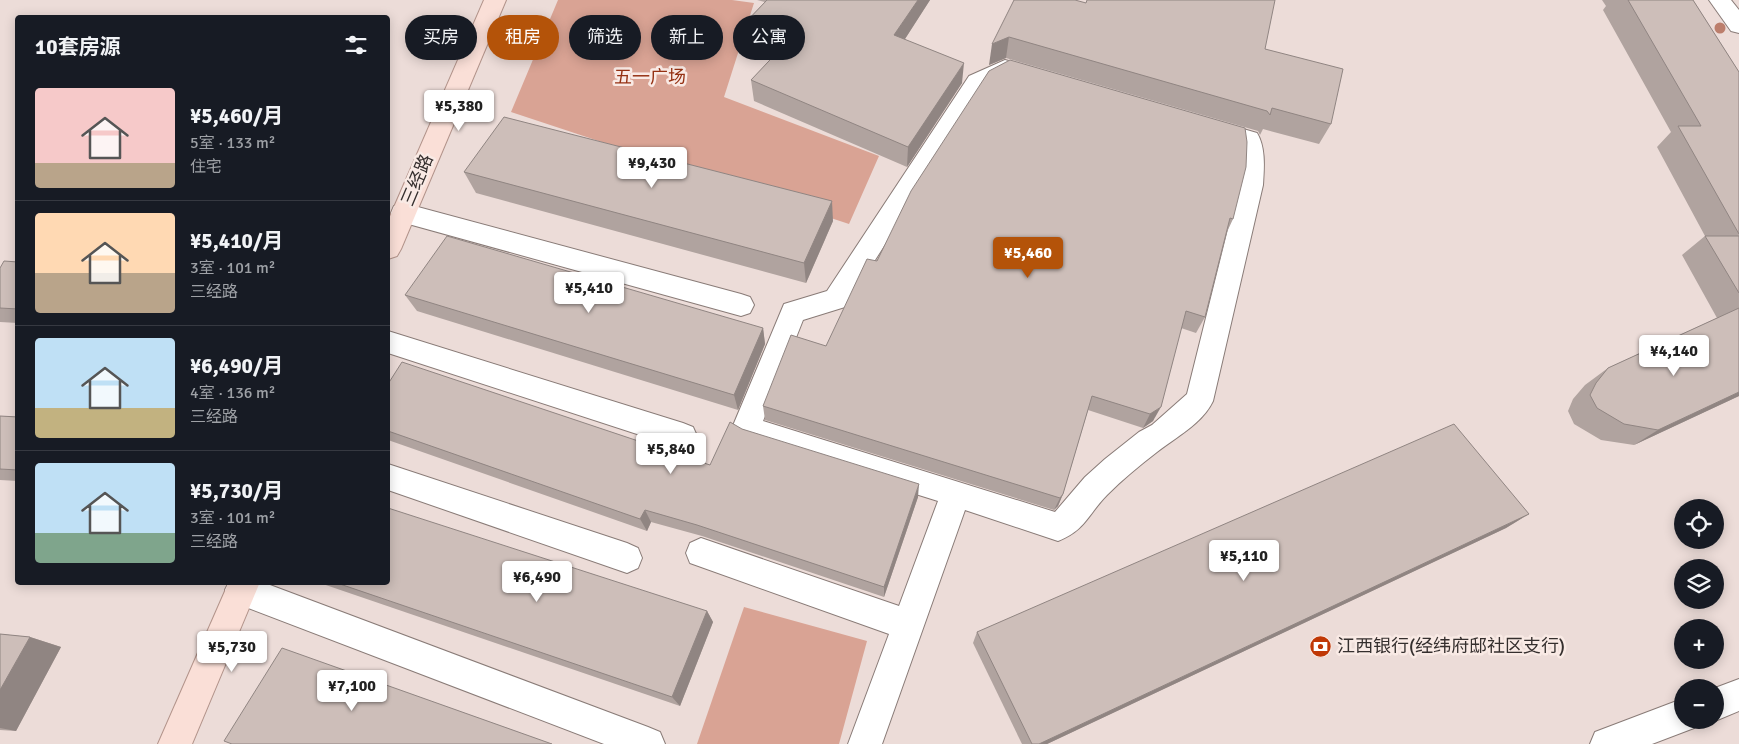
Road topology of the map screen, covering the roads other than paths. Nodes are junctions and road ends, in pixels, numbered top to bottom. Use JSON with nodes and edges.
{"nodes":[{"id":1,"x":494,"y":0,"type":"edge"},
{"id":2,"x":1720,"y":0,"type":"edge"},
{"id":3,"x":1739,"y":26,"type":"edge"},
{"id":4,"x":403,"y":213,"type":"junction"},
{"id":5,"x":390,"y":244,"type":"edge"},
{"id":6,"x":741,"y":305,"type":"dead end"},
{"id":7,"x":390,"y":343,"type":"edge"},
{"id":8,"x":683,"y":436,"type":"dead end"},
{"id":9,"x":390,"y":478,"type":"edge"},
{"id":10,"x":956,"y":493,"type":"junction"},
{"id":11,"x":701,"y":553,"type":"edge"},
{"id":12,"x":627,"y":558,"type":"dead end"},
{"id":13,"x":243,"y":586,"type":"edge"},
{"id":14,"x":908,"y":625,"type":"junction"},
{"id":15,"x":1739,"y":696,"type":"edge"},
{"id":16,"x":1724,"y":701,"type":"edge"},
{"id":17,"x":1674,"y":719,"type":"edge"},
{"id":18,"x":175,"y":744,"type":"edge"},
{"id":19,"x":648,"y":744,"type":"edge"},
{"id":20,"x":866,"y":744,"type":"edge"},
{"id":21,"x":1607,"y":744,"type":"edge"}],
"edges":[{"from":1,"to":4,"type":"main road","name":"三经路"},
{"from":2,"to":3,"type":"street"},
{"from":4,"to":5,"type":"main road","name":"三经路"},
{"from":4,"to":6,"type":"street"},
{"from":7,"to":8,"type":"street"},
{"from":9,"to":12,"type":"street"},
{"from":10,"to":10,"type":"street"},
{"from":10,"to":14,"type":"street"},
{"from":11,"to":14,"type":"street"},
{"from":13,"to":18,"type":"main road"},
{"from":13,"to":19,"type":"street"},
{"from":14,"to":20,"type":"street"},
{"from":15,"to":16,"type":"street"},
{"from":17,"to":21,"type":"street"}]}
